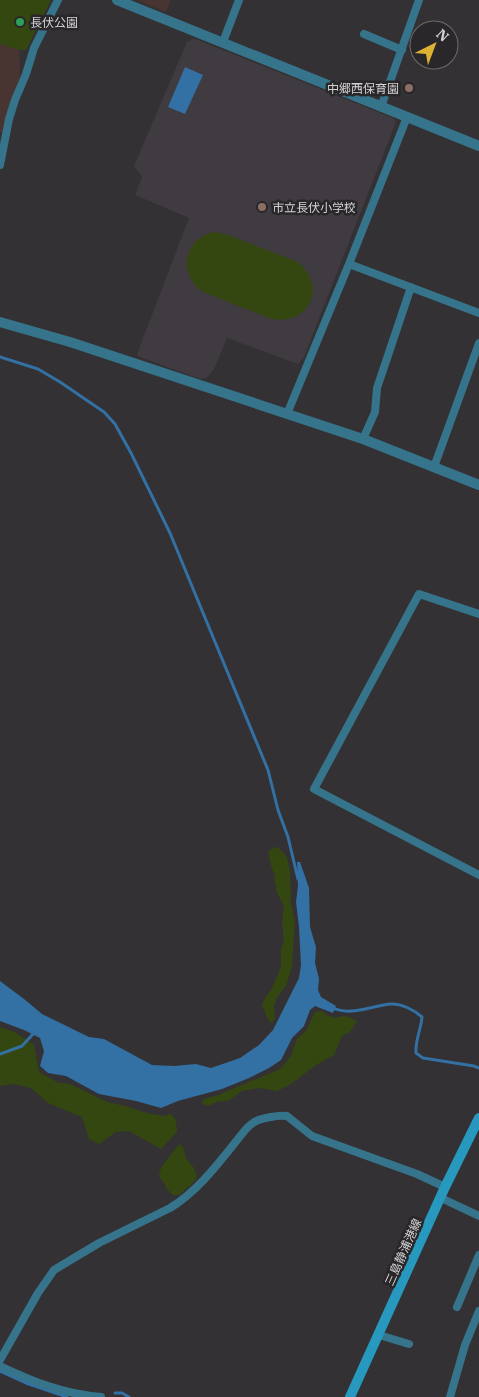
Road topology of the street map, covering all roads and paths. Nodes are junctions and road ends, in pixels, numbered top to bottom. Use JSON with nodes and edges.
{"nodes":[{"id":1,"x":58,"y":0,"type":"edge"},
{"id":2,"x":118,"y":0,"type":"edge"},
{"id":3,"x":239,"y":0,"type":"edge"},
{"id":4,"x":419,"y":0,"type":"edge"},
{"id":5,"x":364,"y":34,"type":"dead end"},
{"id":6,"x":223,"y":42,"type":"junction"},
{"id":7,"x":402,"y":50,"type":"junction"},
{"id":8,"x":381,"y":107,"type":"junction"},
{"id":9,"x":407,"y":117,"type":"junction"},
{"id":10,"x":479,"y":146,"type":"edge"},
{"id":11,"x":0,"y":165,"type":"edge"},
{"id":12,"x":349,"y":264,"type":"junction"},
{"id":13,"x":411,"y":287,"type":"junction"},
{"id":14,"x":479,"y":313,"type":"edge"},
{"id":15,"x":0,"y":322,"type":"edge"},
{"id":16,"x":479,"y":343,"type":"edge"},
{"id":17,"x":287,"y":414,"type":"junction"},
{"id":18,"x":363,"y":439,"type":"junction"},
{"id":19,"x":434,"y":467,"type":"junction"},
{"id":20,"x":479,"y":486,"type":"edge"},
{"id":21,"x":479,"y":614,"type":"edge"},
{"id":22,"x":479,"y":875,"type":"edge"},
{"id":23,"x":479,"y":1118,"type":"edge"},
{"id":24,"x":445,"y":1187,"type":"junction"},
{"id":25,"x":441,"y":1198,"type":"junction"},
{"id":26,"x":479,"y":1216,"type":"edge"},
{"id":27,"x":479,"y":1255,"type":"edge"},
{"id":28,"x":457,"y":1308,"type":"dead end"},
{"id":29,"x":479,"y":1311,"type":"edge"},
{"id":30,"x":379,"y":1334,"type":"junction"},
{"id":31,"x":409,"y":1344,"type":"dead end"},
{"id":32,"x":0,"y":1360,"type":"edge"},
{"id":33,"x":0,"y":1366,"type":"edge"},
{"id":34,"x":54,"y":1393,"type":"edge"},
{"id":35,"x":101,"y":1397,"type":"edge"},
{"id":36,"x":350,"y":1397,"type":"edge"},
{"id":37,"x":450,"y":1397,"type":"edge"}],
"edges":[{"from":1,"to":11,"type":"street"},
{"from":2,"to":6,"type":"street"},
{"from":3,"to":6,"type":"street"},
{"from":4,"to":7,"type":"street"},
{"from":5,"to":7,"type":"street"},
{"from":6,"to":8,"type":"street"},
{"from":7,"to":8,"type":"street"},
{"from":8,"to":9,"type":"street"},
{"from":9,"to":10,"type":"street"},
{"from":9,"to":12,"type":"street"},
{"from":12,"to":13,"type":"street"},
{"from":12,"to":17,"type":"street"},
{"from":13,"to":14,"type":"street"},
{"from":13,"to":18,"type":"street"},
{"from":15,"to":17,"type":"street"},
{"from":16,"to":19,"type":"street"},
{"from":17,"to":18,"type":"street"},
{"from":18,"to":19,"type":"street"},
{"from":19,"to":20,"type":"street"},
{"from":21,"to":22,"type":"street"},
{"from":23,"to":24,"type":"main road","name":"三島静浦港線"},
{"from":24,"to":25,"type":"main road","name":"三島静浦港線"},
{"from":24,"to":32,"type":"street"},
{"from":25,"to":26,"type":"street"},
{"from":25,"to":30,"type":"main road","name":"三島静浦港線"},
{"from":27,"to":28,"type":"street"},
{"from":29,"to":37,"type":"street"},
{"from":30,"to":31,"type":"street"},
{"from":30,"to":36,"type":"main road","name":"三島静浦港線"},
{"from":33,"to":34,"type":"street"},
{"from":34,"to":35,"type":"street"}]}
